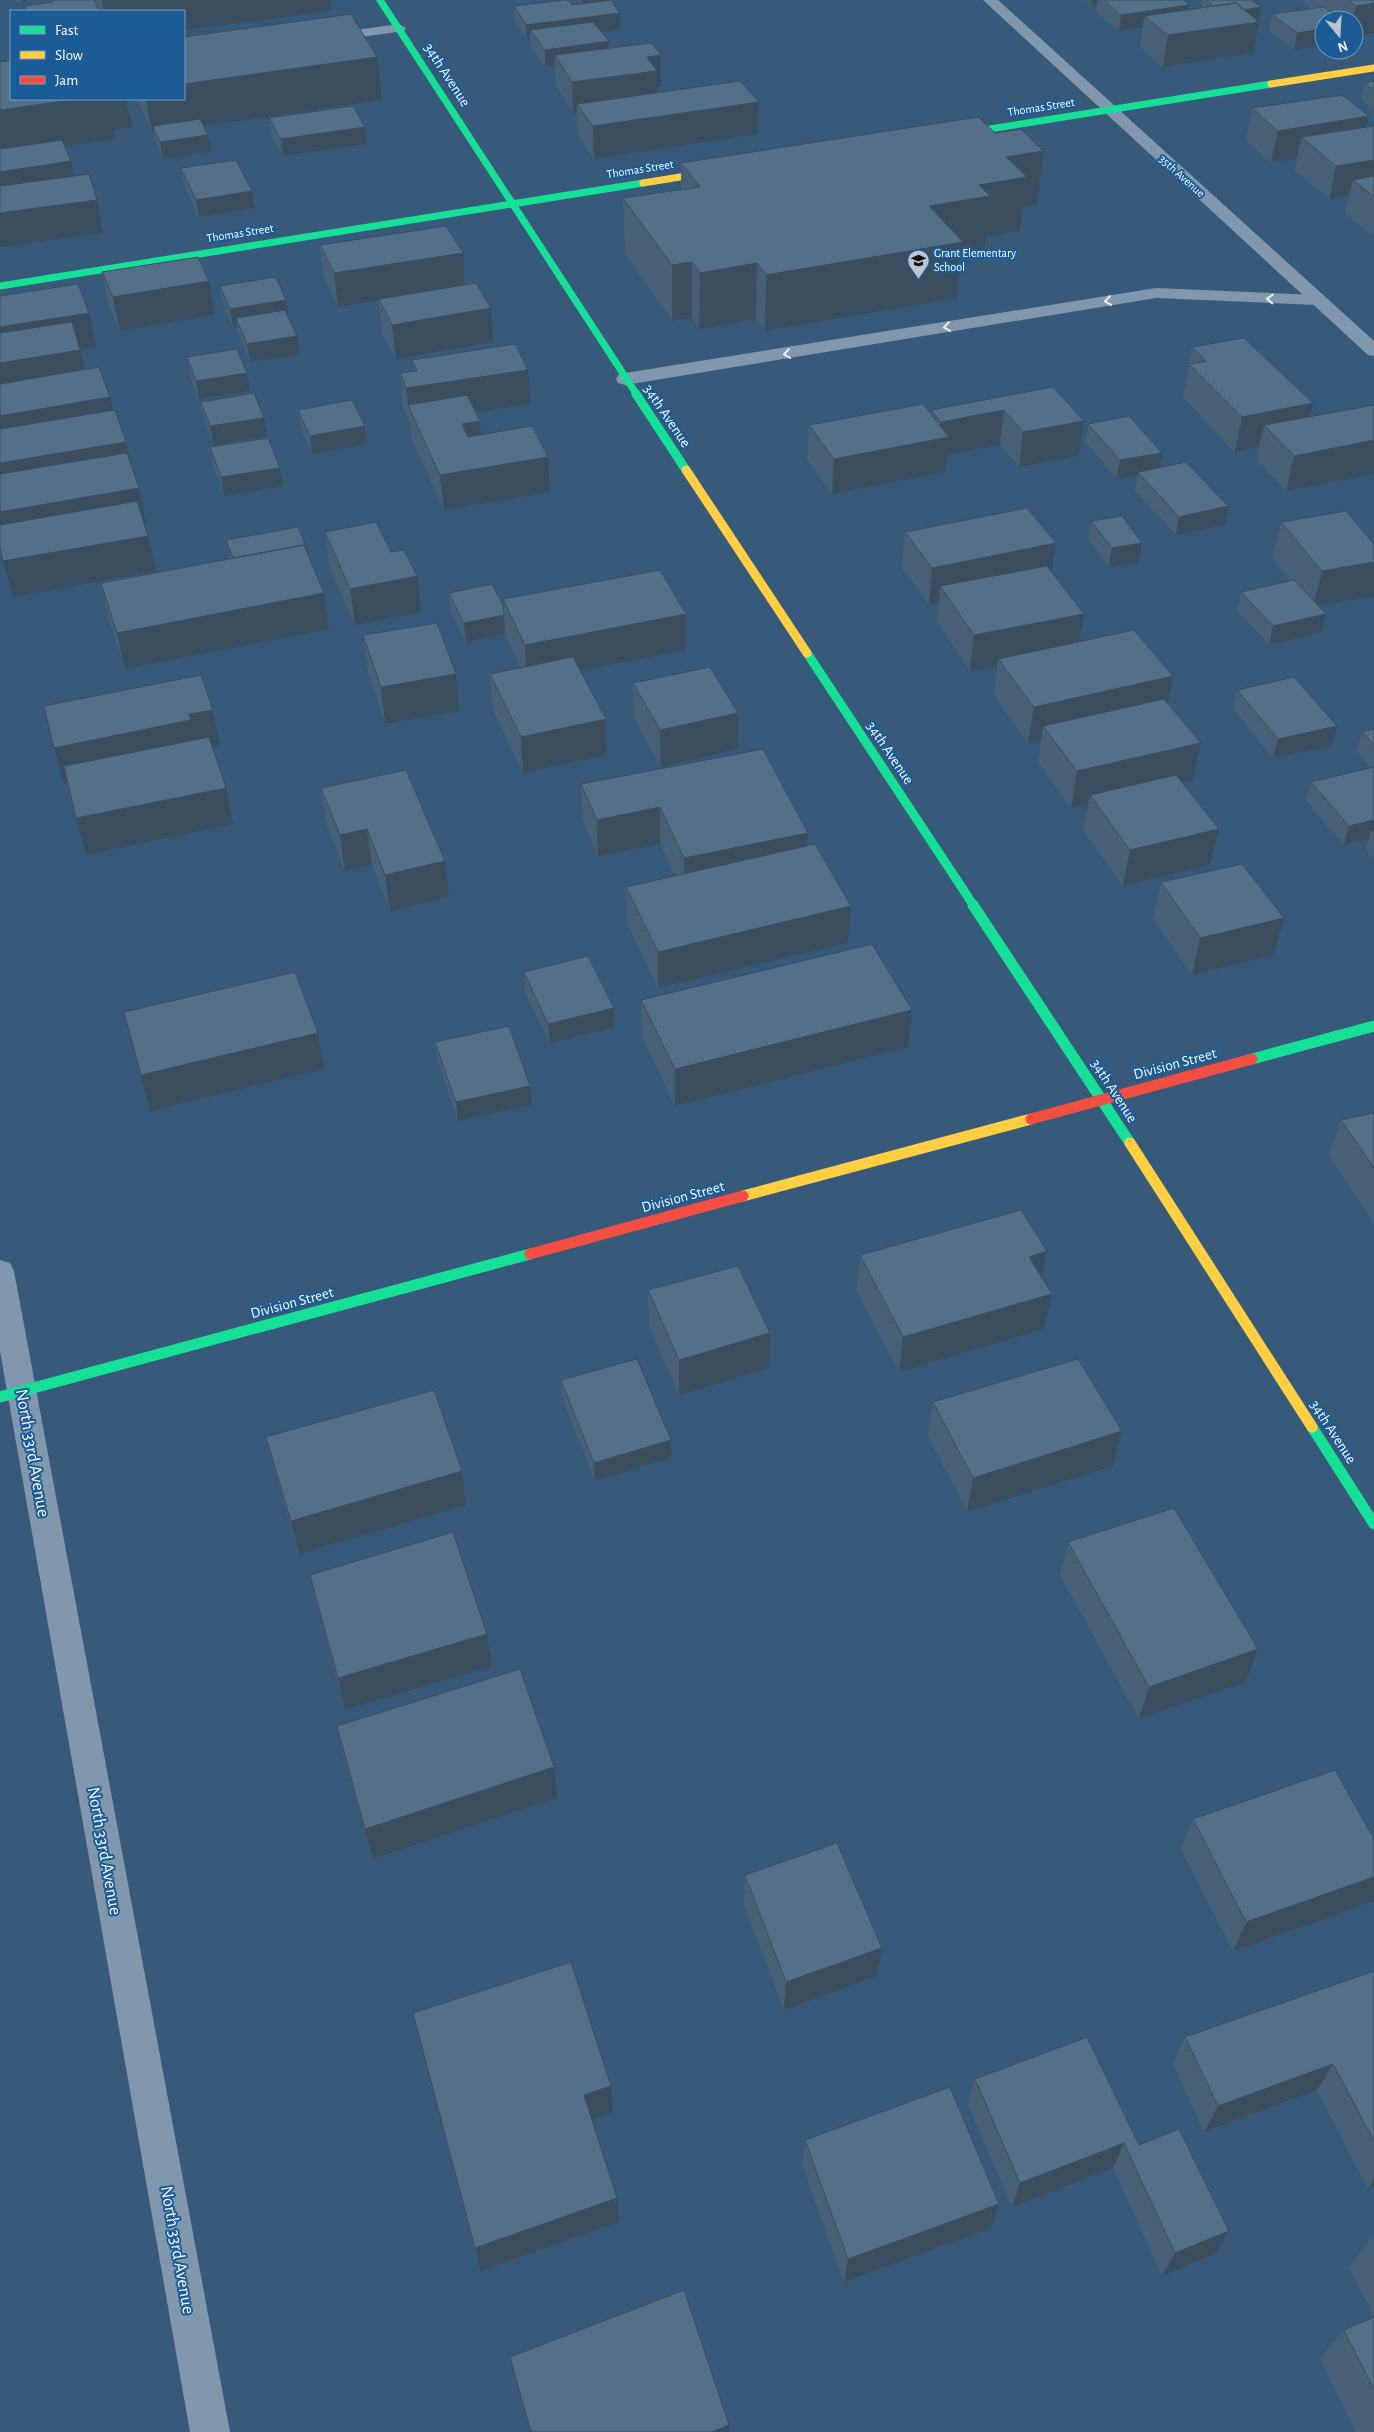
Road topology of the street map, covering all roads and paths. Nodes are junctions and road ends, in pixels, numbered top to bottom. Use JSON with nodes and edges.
{"nodes":[{"id":1,"x":380,"y":0,"type":"edge"},
{"id":2,"x":990,"y":0,"type":"edge"},
{"id":3,"x":399,"y":28,"type":"junction"},
{"id":4,"x":312,"y":40,"type":"edge"},
{"id":5,"x":1374,"y":68,"type":"edge"},
{"id":6,"x":1110,"y":110,"type":"junction"},
{"id":7,"x":937,"y":137,"type":"edge"},
{"id":8,"x":726,"y":170,"type":"edge"},
{"id":9,"x":513,"y":203,"type":"junction"},
{"id":10,"x":0,"y":286,"type":"edge"},
{"id":11,"x":1318,"y":300,"type":"junction"},
{"id":12,"x":1374,"y":351,"type":"edge"},
{"id":13,"x":624,"y":379,"type":"junction"},
{"id":14,"x":1374,"y":1026,"type":"edge"},
{"id":15,"x":1102,"y":1100,"type":"junction"},
{"id":16,"x":0,"y":1270,"type":"edge"},
{"id":17,"x":10,"y":1394,"type":"edge"},
{"id":18,"x":1374,"y":1524,"type":"edge"},
{"id":19,"x":210,"y":2432,"type":"edge"}],
"edges":[{"from":1,"to":3,"type":"street","name":"34th Avenue"},
{"from":2,"to":6,"type":"street","name":"35th Avenue"},
{"from":3,"to":4,"type":"street"},
{"from":3,"to":9,"type":"street","name":"34th Avenue"},
{"from":5,"to":6,"type":"street","name":"Thomas Street"},
{"from":6,"to":7,"type":"street","name":"Thomas Street"},
{"from":6,"to":11,"type":"street","name":"35th Avenue"},
{"from":8,"to":9,"type":"street","name":"Thomas Street"},
{"from":9,"to":10,"type":"street","name":"Thomas Street"},
{"from":9,"to":13,"type":"street","name":"34th Avenue"},
{"from":11,"to":12,"type":"street","name":"35th Avenue"},
{"from":11,"to":13,"type":"street","one_way":true},
{"from":13,"to":15,"type":"street","name":"34th Avenue"},
{"from":14,"to":15,"type":"street","name":"Division Street"},
{"from":15,"to":17,"type":"street","name":"Division Street"},
{"from":15,"to":18,"type":"street","name":"34th Avenue"},
{"from":16,"to":17,"type":"street","name":"North 33rd Avenue"},
{"from":17,"to":19,"type":"street","name":"North 33rd Avenue"}]}
